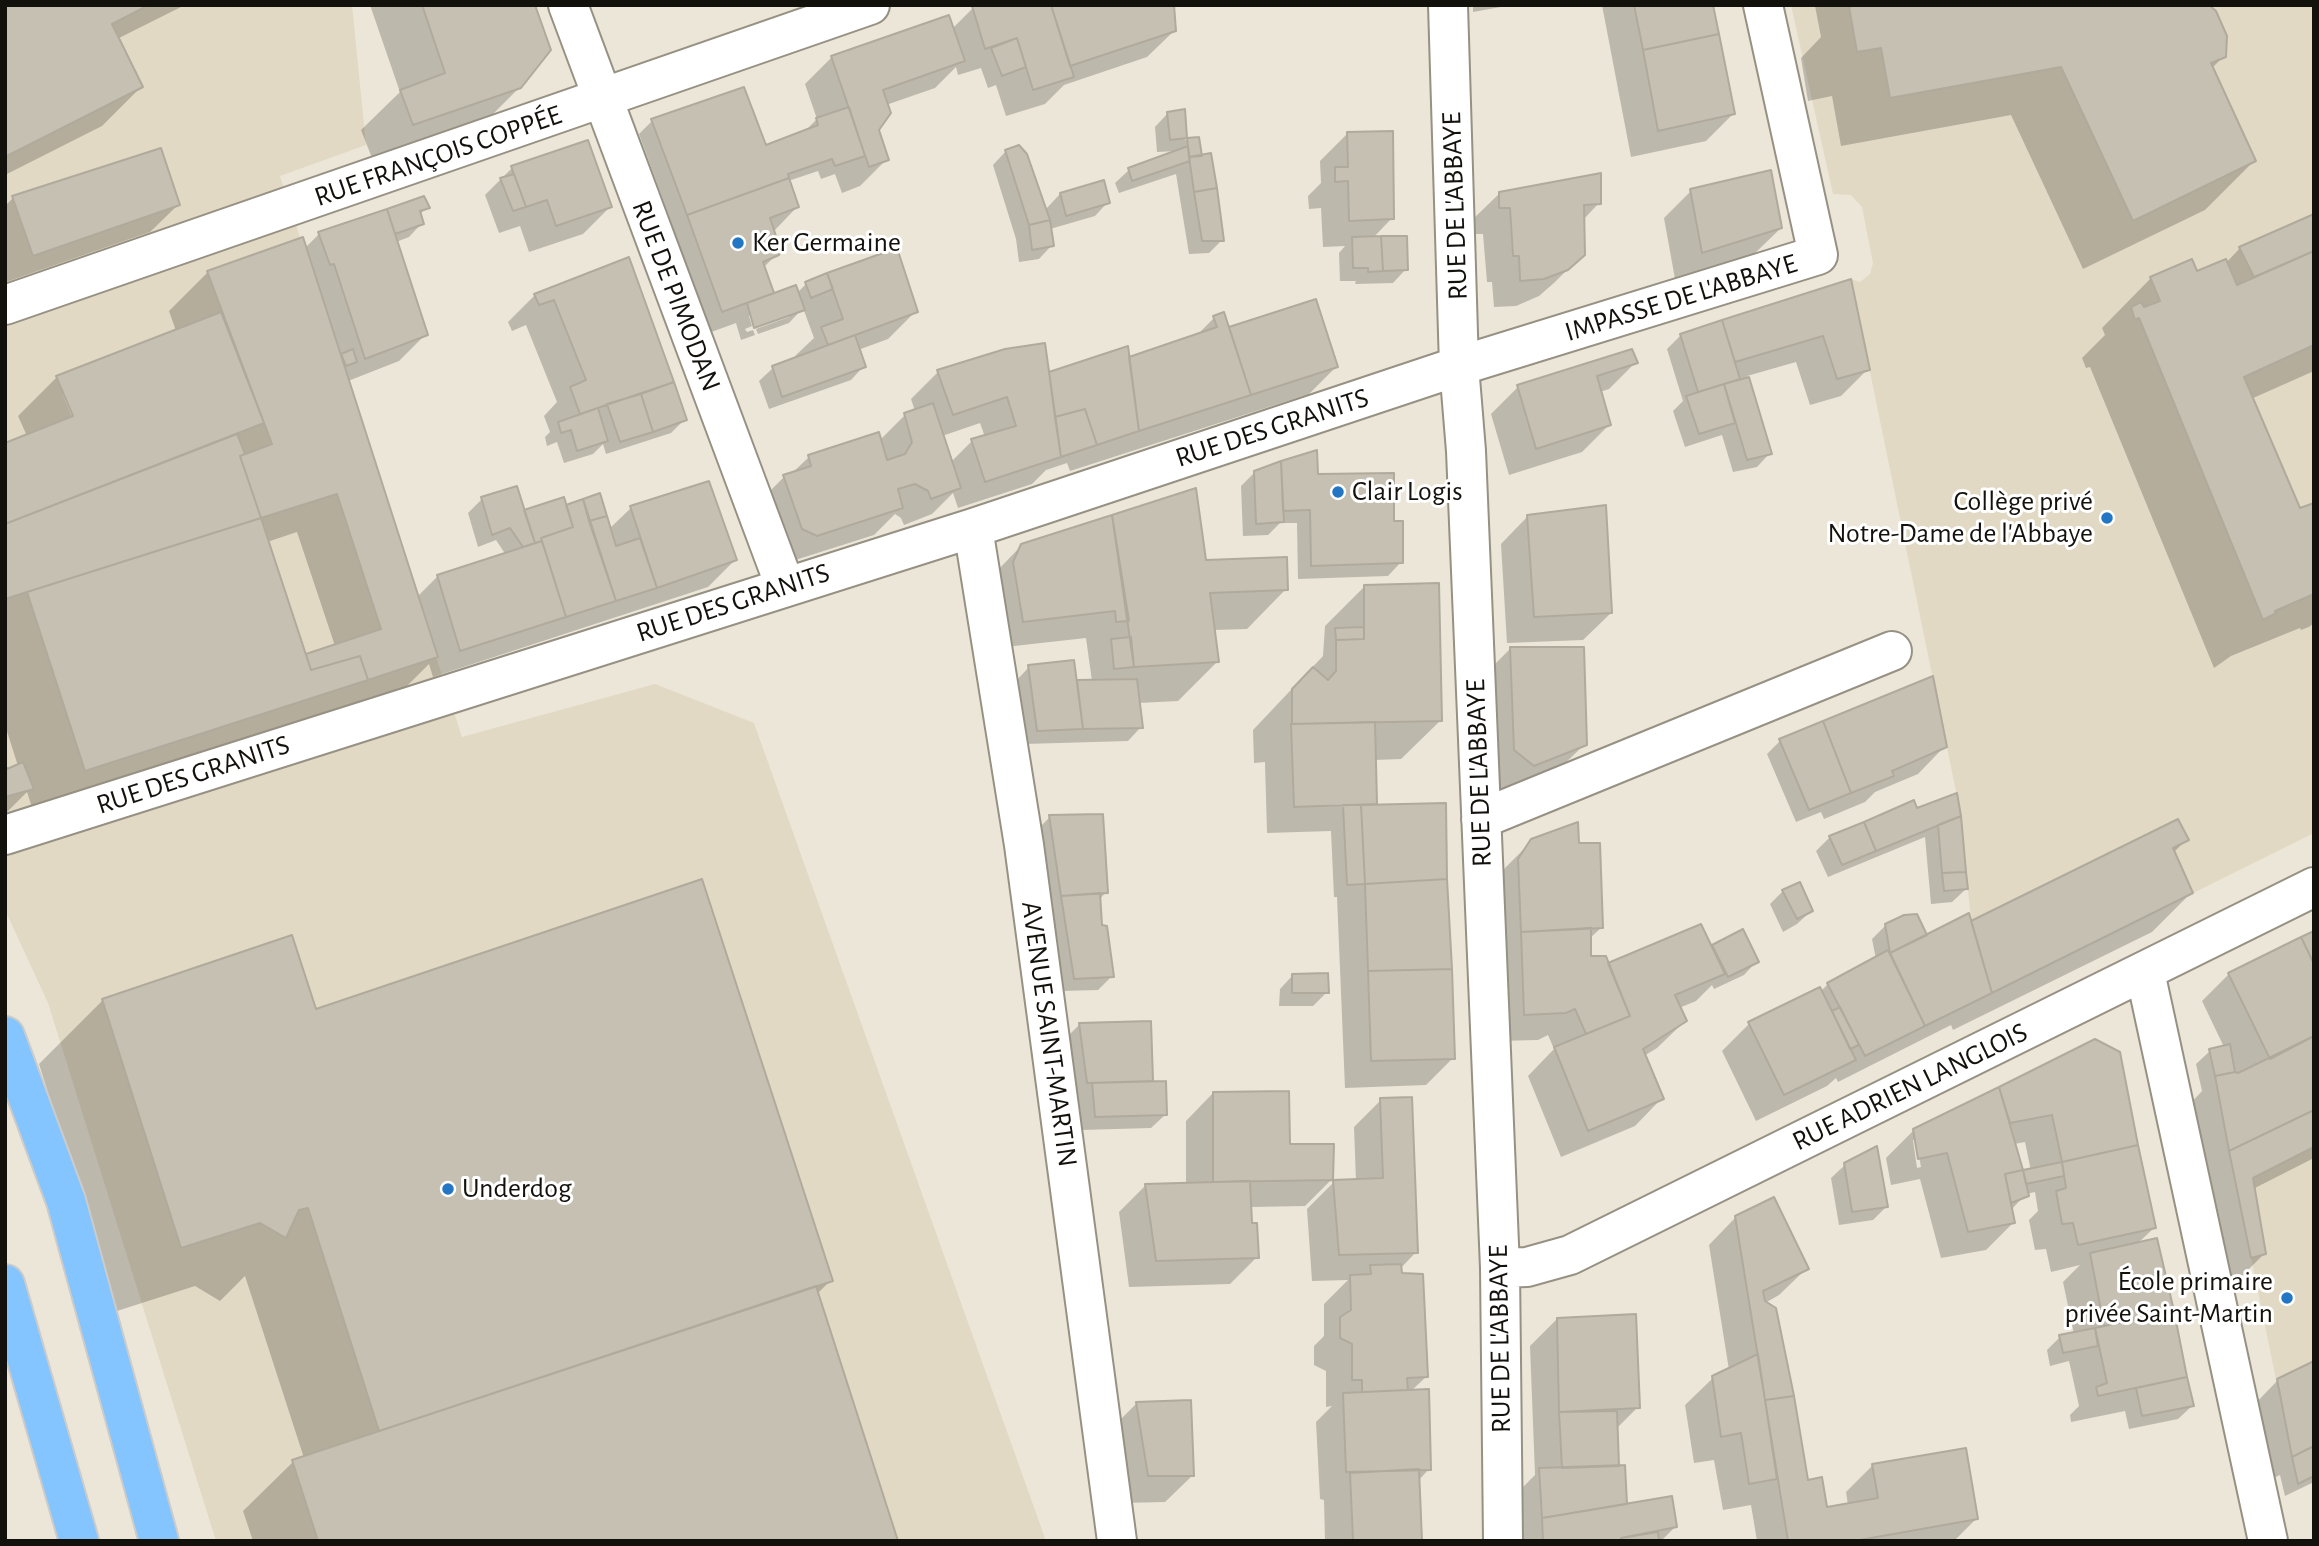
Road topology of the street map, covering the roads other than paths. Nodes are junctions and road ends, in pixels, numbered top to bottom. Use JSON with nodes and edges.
{"nodes":[{"id":1,"x":568,"y":5,"type":"edge"},
{"id":2,"x":870,"y":5,"type":"edge"},
{"id":3,"x":1448,"y":5,"type":"edge"},
{"id":4,"x":1763,"y":5,"type":"edge"},
{"id":5,"x":602,"y":99,"type":"junction"},
{"id":6,"x":5,"y":305,"type":"edge"},
{"id":7,"x":1459,"y":366,"type":"junction"},
{"id":8,"x":972,"y":528,"type":"junction"},
{"id":9,"x":785,"y":586,"type":"junction"},
{"id":10,"x":1892,"y":651,"type":"dead end"},
{"id":11,"x":1481,"y":820,"type":"junction"},
{"id":12,"x":5,"y":835,"type":"edge"},
{"id":13,"x":2314,"y":887,"type":"edge"},
{"id":14,"x":2145,"y":972,"type":"junction"},
{"id":15,"x":5,"y":1036,"type":"edge"},
{"id":16,"x":1500,"y":1268,"type":"junction"},
{"id":17,"x":5,"y":1284,"type":"edge"},
{"id":18,"x":79,"y":1541,"type":"edge"},
{"id":19,"x":159,"y":1541,"type":"edge"},
{"id":20,"x":1117,"y":1541,"type":"edge"},
{"id":21,"x":1503,"y":1541,"type":"edge"},
{"id":22,"x":2268,"y":1541,"type":"edge"}],
"edges":[{"from":1,"to":5,"type":"street","name":"RUE DE PIMODAN"},
{"from":2,"to":5,"type":"street","name":"RUE FRANÇOIS COPPÉE"},
{"from":3,"to":7,"type":"street","name":"RUE DE L'ABBAYE"},
{"from":4,"to":7,"type":"street","name":"IMPASSE DE L'ABBAYE"},
{"from":5,"to":6,"type":"street","name":"RUE FRANÇOIS COPPÉE"},
{"from":5,"to":9,"type":"street","name":"RUE DE PIMODAN"},
{"from":7,"to":8,"type":"street","name":"RUE DES GRANITS"},
{"from":7,"to":11,"type":"street","name":"RUE DE L'ABBAYE"},
{"from":8,"to":9,"type":"street","name":"RUE DES GRANITS"},
{"from":8,"to":20,"type":"street","name":"AVENUE SAINT-MARTIN"},
{"from":9,"to":12,"type":"street","name":"RUE DES GRANITS"},
{"from":10,"to":11,"type":"street"},
{"from":11,"to":16,"type":"street","name":"RUE DE L'ABBAYE"},
{"from":13,"to":14,"type":"street","name":"RUE ADRIEN LANGLOIS"},
{"from":14,"to":16,"type":"street","name":"RUE ADRIEN LANGLOIS"},
{"from":14,"to":22,"type":"street"},
{"from":15,"to":19,"type":"main road"},
{"from":16,"to":21,"type":"street","name":"RUE DE L'ABBAYE"},
{"from":17,"to":18,"type":"main road"}]}
